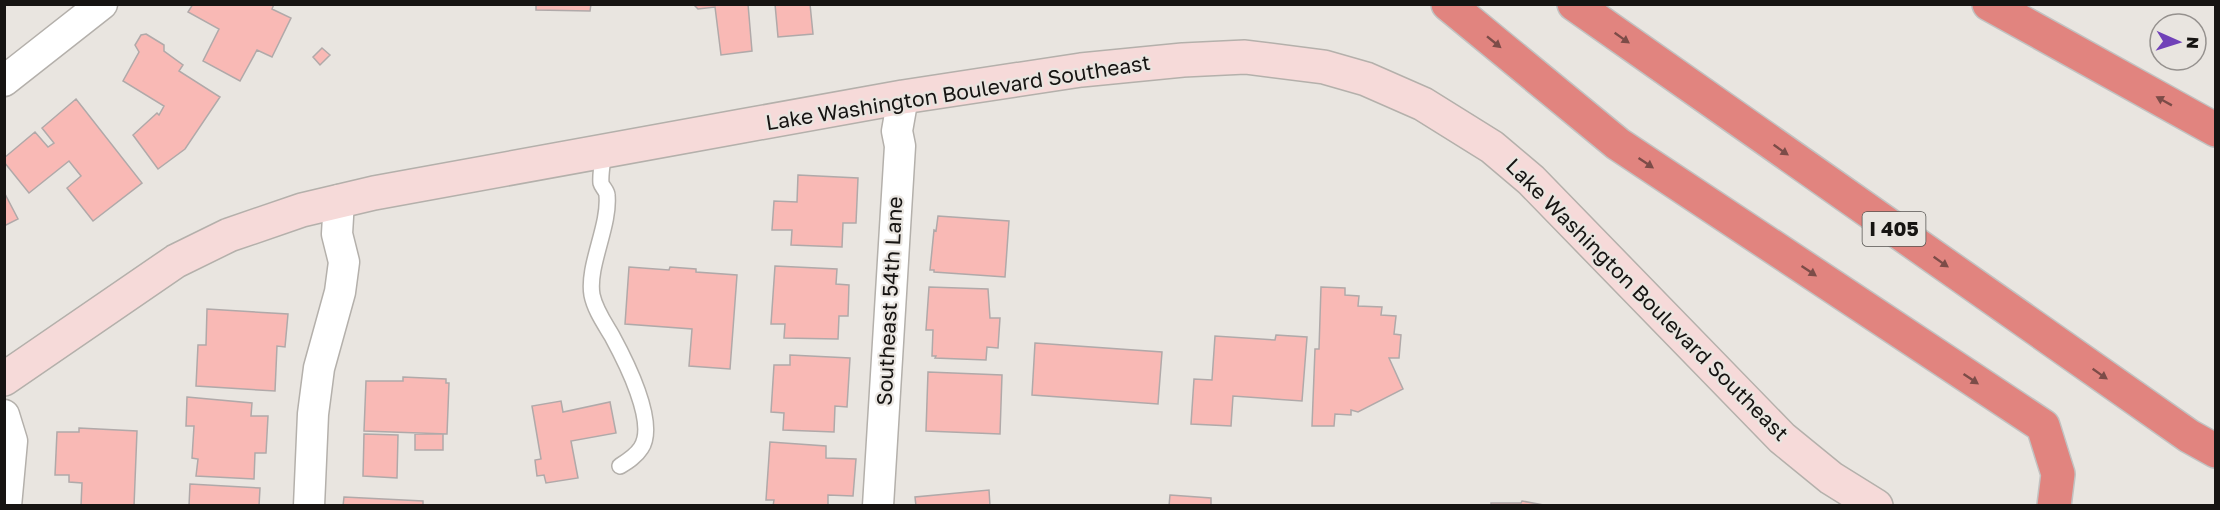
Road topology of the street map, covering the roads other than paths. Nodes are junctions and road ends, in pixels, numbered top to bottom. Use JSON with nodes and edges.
{"nodes":[{"id":1,"x":102,"y":4,"type":"edge"},
{"id":2,"x":1448,"y":4,"type":"edge"},
{"id":3,"x":1574,"y":4,"type":"edge"},
{"id":4,"x":1989,"y":4,"type":"edge"},
{"id":5,"x":4,"y":81,"type":"edge"},
{"id":6,"x":903,"y":97,"type":"junction"},
{"id":7,"x":2216,"y":130,"type":"edge"},
{"id":8,"x":604,"y":151,"type":"junction"},
{"id":9,"x":339,"y":200,"type":"junction"},
{"id":10,"x":4,"y":379,"type":"edge"},
{"id":11,"x":4,"y":415,"type":"edge"},
{"id":12,"x":2216,"y":451,"type":"edge"},
{"id":13,"x":620,"y":466,"type":"dead end"},
{"id":14,"x":2058,"y":474,"type":"junction"},
{"id":15,"x":6,"y":506,"type":"edge"},
{"id":16,"x":309,"y":506,"type":"edge"},
{"id":17,"x":878,"y":506,"type":"edge"},
{"id":18,"x":1876,"y":506,"type":"edge"},
{"id":19,"x":2034,"y":506,"type":"edge"},
{"id":20,"x":2054,"y":506,"type":"edge"}],
"edges":[{"from":1,"to":5,"type":"street"},
{"from":2,"to":14,"type":"highway","one_way":true},
{"from":3,"to":12,"type":"highway","number":"I 405","one_way":true},
{"from":7,"to":4,"type":"highway","one_way":true},
{"from":6,"to":8,"type":"main road","name":"Lake Washington Boulevard Southeast"},
{"from":6,"to":17,"type":"street","name":"Southeast 54th Lane"},
{"from":6,"to":18,"type":"main road","name":"Lake Washington Boulevard Southeast"},
{"from":8,"to":9,"type":"main road","name":"Lake Washington Boulevard Southeast"},
{"from":8,"to":13,"type":"lane"},
{"from":9,"to":10,"type":"main road","name":"Lake Washington Boulevard Southeast"},
{"from":9,"to":16,"type":"street"},
{"from":11,"to":15,"type":"street"},
{"from":14,"to":19,"type":"highway"},
{"from":14,"to":20,"type":"highway"}]}
